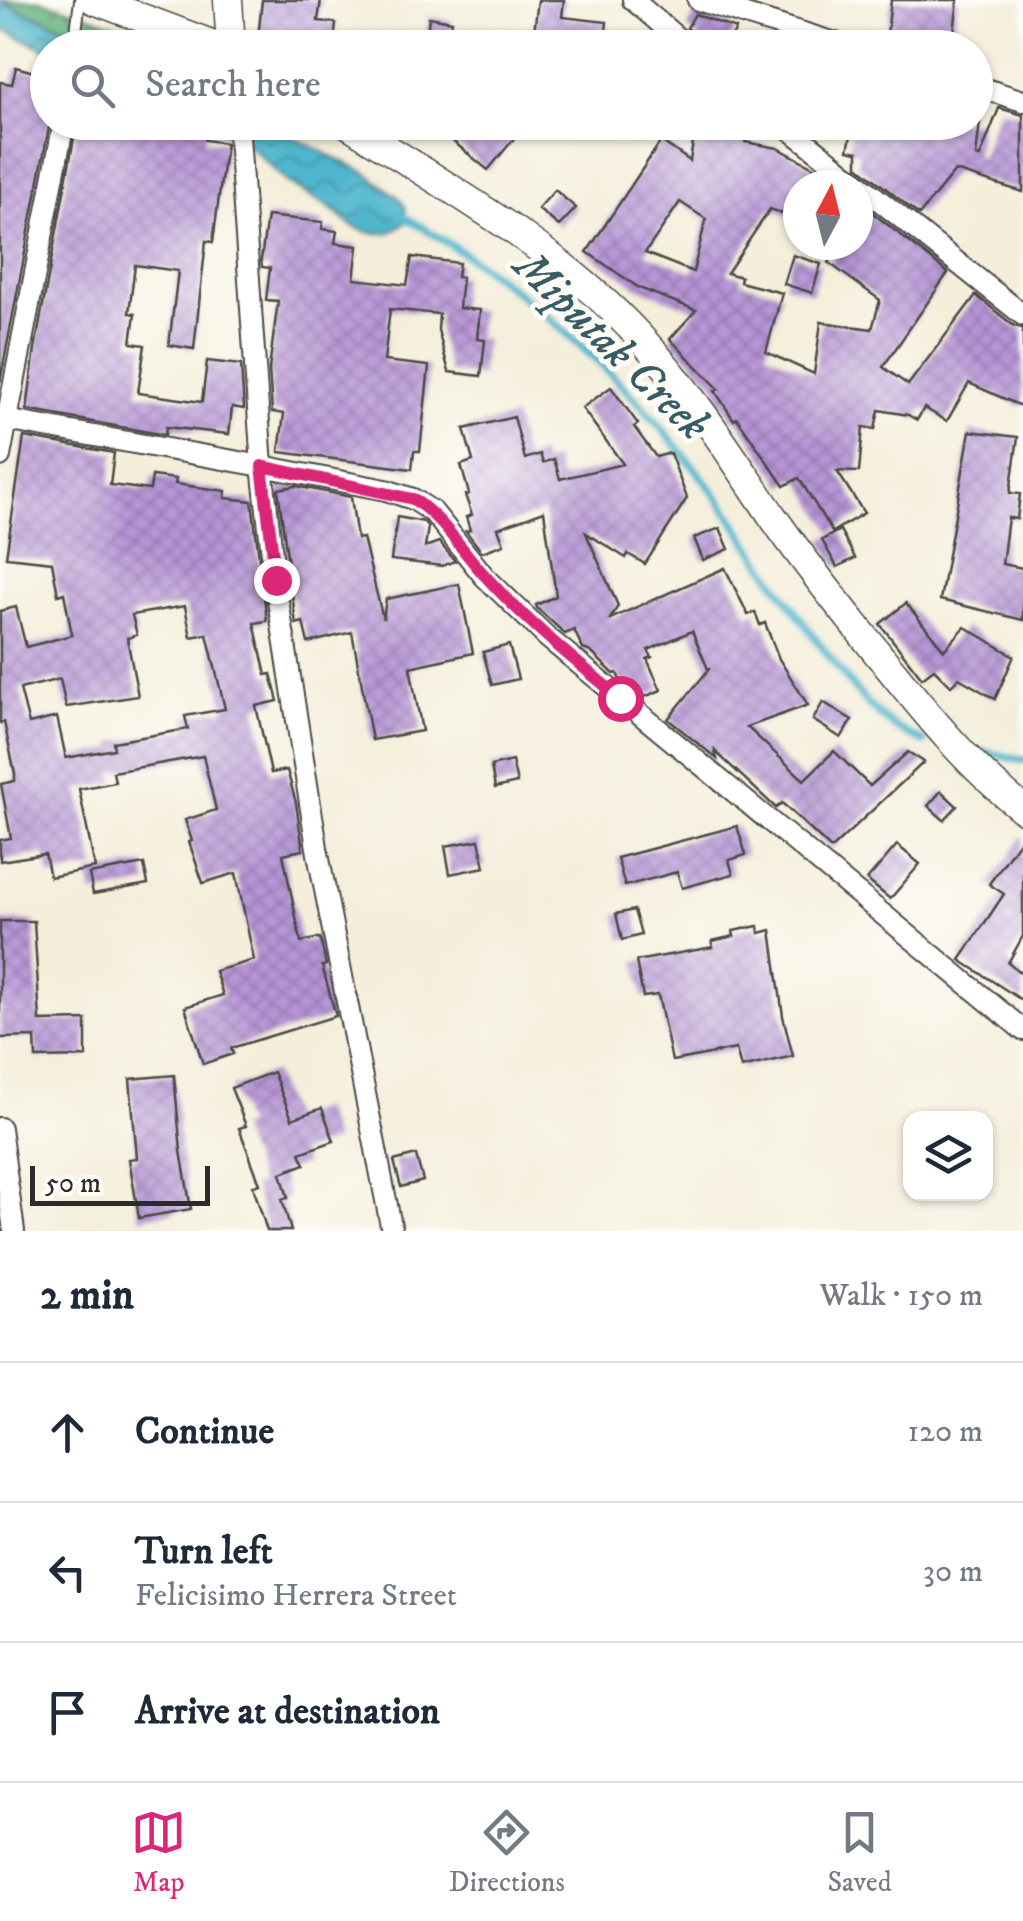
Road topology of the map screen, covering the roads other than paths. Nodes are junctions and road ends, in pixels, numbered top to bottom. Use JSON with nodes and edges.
{"nodes":[{"id":1,"x":80,"y":0,"type":"edge"},
{"id":2,"x":94,"y":0,"type":"edge"},
{"id":3,"x":228,"y":0,"type":"edge"},
{"id":4,"x":632,"y":0,"type":"edge"},
{"id":5,"x":698,"y":0,"type":"edge"},
{"id":6,"x":76,"y":30,"type":"edge"},
{"id":7,"x":174,"y":30,"type":"edge"},
{"id":8,"x":230,"y":30,"type":"edge"},
{"id":9,"x":667,"y":30,"type":"edge"},
{"id":10,"x":794,"y":30,"type":"edge"},
{"id":11,"x":993,"y":91,"type":"edge"},
{"id":12,"x":1023,"y":101,"type":"edge"},
{"id":13,"x":60,"y":140,"type":"edge"},
{"id":14,"x":240,"y":140,"type":"edge"},
{"id":15,"x":372,"y":140,"type":"edge"},
{"id":16,"x":804,"y":140,"type":"edge"},
{"id":17,"x":1023,"y":315,"type":"edge"},
{"id":18,"x":3,"y":420,"type":"edge"},
{"id":19,"x":0,"y":456,"type":"edge"},
{"id":20,"x":262,"y":466,"type":"junction"},
{"id":21,"x":1023,"y":810,"type":"edge"},
{"id":22,"x":1023,"y":1030,"type":"edge"},
{"id":23,"x":0,"y":1128,"type":"edge"},
{"id":24,"x":14,"y":1231,"type":"edge"},
{"id":25,"x":392,"y":1231,"type":"edge"}],
"edges":[{"from":1,"to":6,"type":"lane"},
{"from":2,"to":7,"type":"main road"},
{"from":3,"to":8,"type":"main road"},
{"from":4,"to":9,"type":"street"},
{"from":5,"to":10,"type":"street"},
{"from":11,"to":12,"type":"street"},
{"from":13,"to":18,"type":"street"},
{"from":14,"to":20,"type":"street"},
{"from":15,"to":21,"type":"main road"},
{"from":16,"to":17,"type":"street"},
{"from":18,"to":19,"type":"street"},
{"from":18,"to":20,"type":"street"},
{"from":20,"to":22,"type":"street"},
{"from":20,"to":25,"type":"street"},
{"from":23,"to":24,"type":"street"}]}
